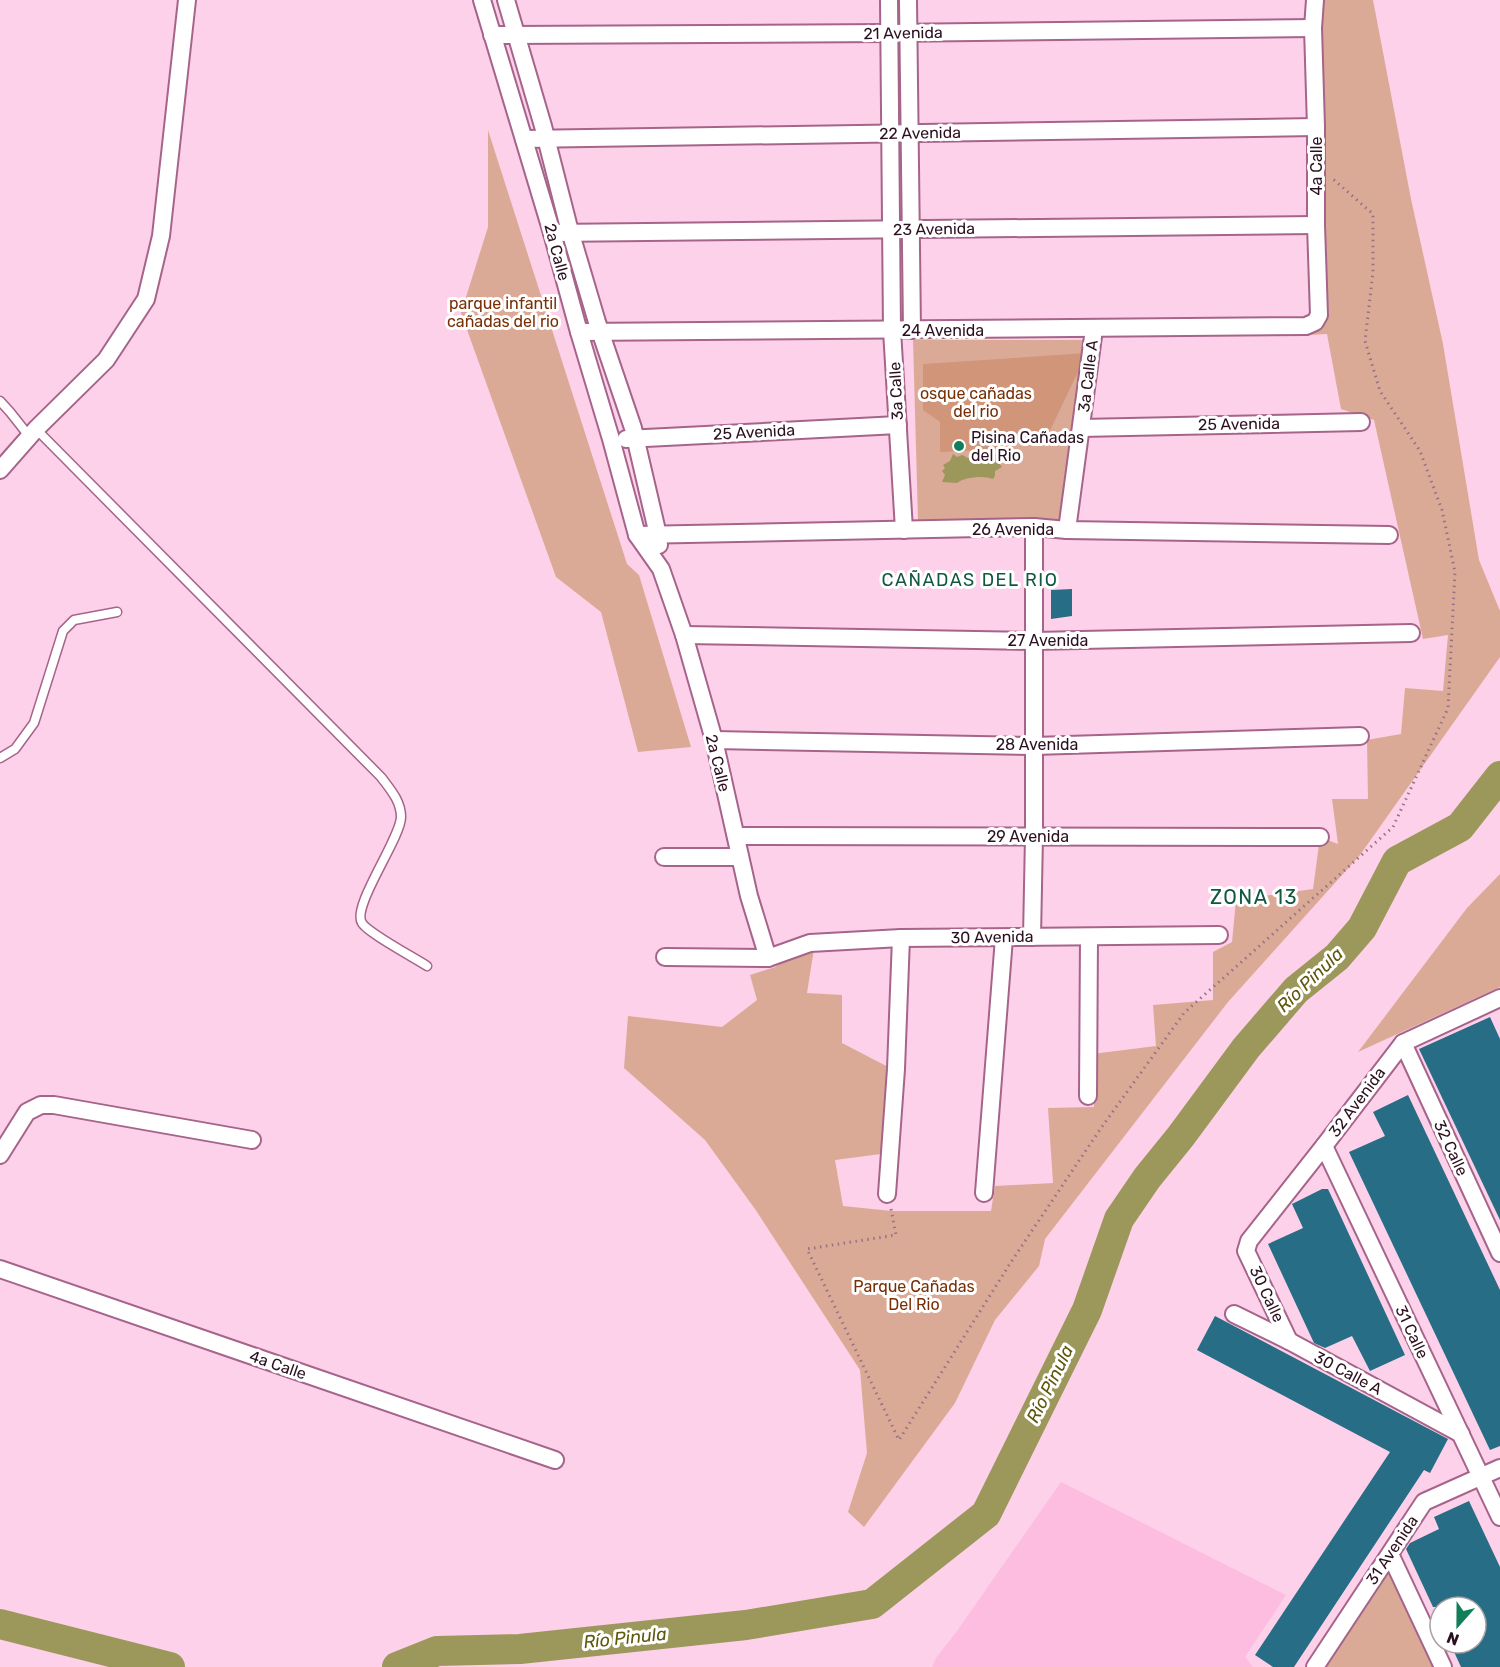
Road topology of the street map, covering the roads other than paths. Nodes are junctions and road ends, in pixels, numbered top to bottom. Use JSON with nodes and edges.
{"nodes":[{"id":1,"x":187,"y":0,"type":"edge"},
{"id":2,"x":482,"y":0,"type":"edge"},
{"id":3,"x":506,"y":0,"type":"edge"},
{"id":4,"x":889,"y":0,"type":"edge"},
{"id":5,"x":908,"y":0,"type":"edge"},
{"id":6,"x":1315,"y":0,"type":"edge"},
{"id":7,"x":1313,"y":28,"type":"junction"},
{"id":8,"x":909,"y":32,"type":"junction"},
{"id":9,"x":889,"y":33,"type":"junction"},
{"id":10,"x":517,"y":34,"type":"junction"},
{"id":11,"x":492,"y":35,"type":"junction"},
{"id":12,"x":1316,"y":128,"type":"junction"},
{"id":13,"x":890,"y":133,"type":"junction"},
{"id":14,"x":910,"y":133,"type":"junction"},
{"id":15,"x":546,"y":138,"type":"junction"},
{"id":16,"x":524,"y":139,"type":"junction"},
{"id":17,"x":1316,"y":225,"type":"junction"},
{"id":18,"x":891,"y":230,"type":"junction"},
{"id":19,"x":911,"y":230,"type":"junction"},
{"id":20,"x":552,"y":233,"type":"junction"},
{"id":21,"x":571,"y":233,"type":"junction"},
{"id":22,"x":1306,"y":326,"type":"joint"},
{"id":23,"x":1094,"y":329,"type":"junction"},
{"id":24,"x":892,"y":330,"type":"junction"},
{"id":25,"x":912,"y":330,"type":"junction"},
{"id":26,"x":579,"y":332,"type":"junction"},
{"id":27,"x":601,"y":333,"type":"junction"},
{"id":28,"x":0,"y":401,"type":"edge"},
{"id":29,"x":1361,"y":422,"type":"dead end"},
{"id":30,"x":898,"y":425,"type":"junction"},
{"id":31,"x":1081,"y":428,"type":"junction"},
{"id":32,"x":32,"y":433,"type":"junction"},
{"id":33,"x":636,"y":438,"type":"junction"},
{"id":34,"x":611,"y":440,"type":"junction"},
{"id":35,"x":0,"y":470,"type":"edge"},
{"id":36,"x":1034,"y":527,"type":"junction"},
{"id":37,"x":904,"y":530,"type":"junction"},
{"id":38,"x":1067,"y":530,"type":"junction"},
{"id":39,"x":637,"y":535,"type":"junction"},
{"id":40,"x":658,"y":535,"type":"junction"},
{"id":41,"x":1389,"y":535,"type":"dead end"},
{"id":42,"x":661,"y":570,"type":"junction"},
{"id":43,"x":117,"y":612,"type":"dead end"},
{"id":44,"x":1411,"y":633,"type":"dead end"},
{"id":45,"x":684,"y":636,"type":"junction"},
{"id":46,"x":1034,"y":641,"type":"junction"},
{"id":47,"x":1360,"y":736,"type":"dead end"},
{"id":48,"x":714,"y":741,"type":"junction"},
{"id":49,"x":1034,"y":746,"type":"junction"},
{"id":50,"x":0,"y":758,"type":"edge"},
{"id":51,"x":736,"y":836,"type":"junction"},
{"id":52,"x":1034,"y":836,"type":"junction"},
{"id":53,"x":1320,"y":837,"type":"dead end"},
{"id":54,"x":664,"y":857,"type":"dead end"},
{"id":55,"x":740,"y":857,"type":"junction"},
{"id":56,"x":1219,"y":935,"type":"dead end"},
{"id":57,"x":1032,"y":937,"type":"junction"},
{"id":58,"x":1089,"y":937,"type":"junction"},
{"id":59,"x":901,"y":938,"type":"junction"},
{"id":60,"x":1004,"y":938,"type":"junction"},
{"id":61,"x":665,"y":957,"type":"dead end"},
{"id":62,"x":768,"y":958,"type":"junction"},
{"id":63,"x":427,"y":966,"type":"dead end"},
{"id":64,"x":1500,"y":998,"type":"edge"},
{"id":65,"x":1403,"y":1043,"type":"junction"},
{"id":66,"x":1088,"y":1096,"type":"dead end"},
{"id":67,"x":252,"y":1140,"type":"dead end"},
{"id":68,"x":1324,"y":1146,"type":"junction"},
{"id":69,"x":0,"y":1155,"type":"edge"},
{"id":70,"x":984,"y":1193,"type":"dead end"},
{"id":71,"x":887,"y":1194,"type":"road end"},
{"id":72,"x":1246,"y":1246,"type":"joint"},
{"id":73,"x":1500,"y":1253,"type":"edge"},
{"id":74,"x":0,"y":1269,"type":"edge"},
{"id":75,"x":1234,"y":1314,"type":"dead end"},
{"id":76,"x":1289,"y":1341,"type":"junction"},
{"id":77,"x":1461,"y":1434,"type":"junction"},
{"id":78,"x":555,"y":1460,"type":"dead end"},
{"id":79,"x":1500,"y":1468,"type":"edge"},
{"id":80,"x":1481,"y":1477,"type":"junction"},
{"id":81,"x":1500,"y":1517,"type":"edge"},
{"id":82,"x":1390,"y":1554,"type":"junction"},
{"id":83,"x":1314,"y":1667,"type":"edge"},
{"id":84,"x":1443,"y":1667,"type":"edge"}],
"edges":[{"from":1,"to":32,"type":"street"},
{"from":2,"to":11,"type":"street","name":"2a Calle"},
{"from":3,"to":10,"type":"street","name":"2a Calle"},
{"from":4,"to":9,"type":"street","name":"3a Calle"},
{"from":5,"to":8,"type":"street"},
{"from":6,"to":7,"type":"street","name":"4a Calle"},
{"from":7,"to":8,"type":"street","name":"21 Avenida"},
{"from":7,"to":12,"type":"street","name":"4a Calle"},
{"from":8,"to":9,"type":"street","name":"21 Avenida"},
{"from":8,"to":14,"type":"street"},
{"from":9,"to":10,"type":"street","name":"21 Avenida"},
{"from":9,"to":13,"type":"street","name":"3a Calle"},
{"from":10,"to":11,"type":"street","name":"21 Avenida"},
{"from":10,"to":15,"type":"street","name":"2a Calle"},
{"from":11,"to":16,"type":"street","name":"2a Calle"},
{"from":12,"to":14,"type":"street","name":"22 Avenida"},
{"from":12,"to":17,"type":"street","name":"4a Calle"},
{"from":13,"to":14,"type":"street","name":"22 Avenida"},
{"from":13,"to":15,"type":"street","name":"22 Avenida"},
{"from":13,"to":18,"type":"street","name":"3a Calle"},
{"from":14,"to":19,"type":"street"},
{"from":15,"to":16,"type":"street","name":"22 Avenida"},
{"from":15,"to":21,"type":"street","name":"2a Calle"},
{"from":16,"to":20,"type":"street","name":"2a Calle"},
{"from":17,"to":19,"type":"street","name":"23 Avenida"},
{"from":17,"to":22,"type":"street","name":"4a Calle"},
{"from":18,"to":19,"type":"street","name":"23 Avenida"},
{"from":18,"to":21,"type":"street","name":"23 Avenida"},
{"from":18,"to":24,"type":"street","name":"3a Calle"},
{"from":19,"to":25,"type":"street"},
{"from":20,"to":21,"type":"street","name":"23 Avenida"},
{"from":20,"to":26,"type":"street","name":"2a Calle"},
{"from":21,"to":27,"type":"street","name":"2a Calle"},
{"from":22,"to":23,"type":"street","name":"24 Avenida"},
{"from":23,"to":25,"type":"street","name":"24 Avenida"},
{"from":23,"to":31,"type":"street","name":"3a Calle A"},
{"from":24,"to":25,"type":"street","name":"24 Avenida"},
{"from":24,"to":27,"type":"street","name":"24 Avenida"},
{"from":24,"to":30,"type":"street","name":"3a Calle"},
{"from":26,"to":27,"type":"street","name":"24 Avenida"},
{"from":26,"to":34,"type":"street","name":"2a Calle"},
{"from":27,"to":33,"type":"street","name":"2a Calle"},
{"from":28,"to":32,"type":"lane"},
{"from":29,"to":31,"type":"street","name":"25 Avenida"},
{"from":30,"to":33,"type":"street","name":"25 Avenida"},
{"from":30,"to":37,"type":"street","name":"3a Calle"},
{"from":31,"to":38,"type":"street","name":"3a Calle A"},
{"from":32,"to":35,"type":"street"},
{"from":32,"to":63,"type":"lane"},
{"from":33,"to":34,"type":"street","name":"25 Avenida"},
{"from":33,"to":40,"type":"street","name":"2a Calle"},
{"from":34,"to":39,"type":"street","name":"2a Calle"},
{"from":36,"to":37,"type":"street","name":"26 Avenida"},
{"from":36,"to":38,"type":"street","name":"26 Avenida"},
{"from":36,"to":46,"type":"street"},
{"from":37,"to":40,"type":"street","name":"26 Avenida"},
{"from":38,"to":41,"type":"street","name":"26 Avenida"},
{"from":39,"to":40,"type":"street","name":"26 Avenida"},
{"from":39,"to":42,"type":"street","name":"2a Calle"},
{"from":40,"to":42,"type":"street","name":"2a Calle"},
{"from":42,"to":45,"type":"street","name":"2a Calle"},
{"from":43,"to":50,"type":"lane"},
{"from":44,"to":46,"type":"street","name":"27 Avenida"},
{"from":45,"to":46,"type":"street","name":"27 Avenida"},
{"from":45,"to":48,"type":"street","name":"2a Calle"},
{"from":46,"to":49,"type":"street"},
{"from":47,"to":49,"type":"street","name":"28 Avenida"},
{"from":48,"to":49,"type":"street","name":"28 Avenida"},
{"from":48,"to":51,"type":"street","name":"2a Calle"},
{"from":49,"to":52,"type":"street"},
{"from":51,"to":52,"type":"street","name":"29 Avenida"},
{"from":51,"to":55,"type":"street","name":"2a Calle"},
{"from":52,"to":53,"type":"street","name":"29 Avenida"},
{"from":52,"to":57,"type":"street"},
{"from":54,"to":55,"type":"street"},
{"from":55,"to":62,"type":"street","name":"2a Calle"},
{"from":56,"to":58,"type":"street","name":"30 Avenida"},
{"from":57,"to":58,"type":"street","name":"30 Avenida"},
{"from":57,"to":60,"type":"street","name":"30 Avenida"},
{"from":58,"to":66,"type":"street"},
{"from":59,"to":60,"type":"street","name":"30 Avenida"},
{"from":59,"to":62,"type":"street","name":"30 Avenida"},
{"from":59,"to":71,"type":"street"},
{"from":60,"to":70,"type":"street"},
{"from":61,"to":62,"type":"street"},
{"from":64,"to":65,"type":"street","name":"32 Avenida"},
{"from":65,"to":68,"type":"street","name":"32 Avenida"},
{"from":65,"to":73,"type":"street","name":"32 Calle"},
{"from":67,"to":69,"type":"street"},
{"from":68,"to":72,"type":"street","name":"32 Avenida"},
{"from":68,"to":77,"type":"street","name":"31 Calle"},
{"from":72,"to":76,"type":"street","name":"30 Calle"},
{"from":74,"to":78,"type":"street","name":"4a Calle"},
{"from":75,"to":76,"type":"street","name":"30 Calle A"},
{"from":76,"to":77,"type":"street","name":"30 Calle A"},
{"from":77,"to":80,"type":"street","name":"31 Calle"},
{"from":79,"to":80,"type":"street","name":"31 Avenida"},
{"from":80,"to":81,"type":"street","name":"31 Calle"},
{"from":80,"to":82,"type":"street","name":"31 Avenida"},
{"from":82,"to":83,"type":"street","name":"31 Avenida"},
{"from":82,"to":84,"type":"street"}]}
